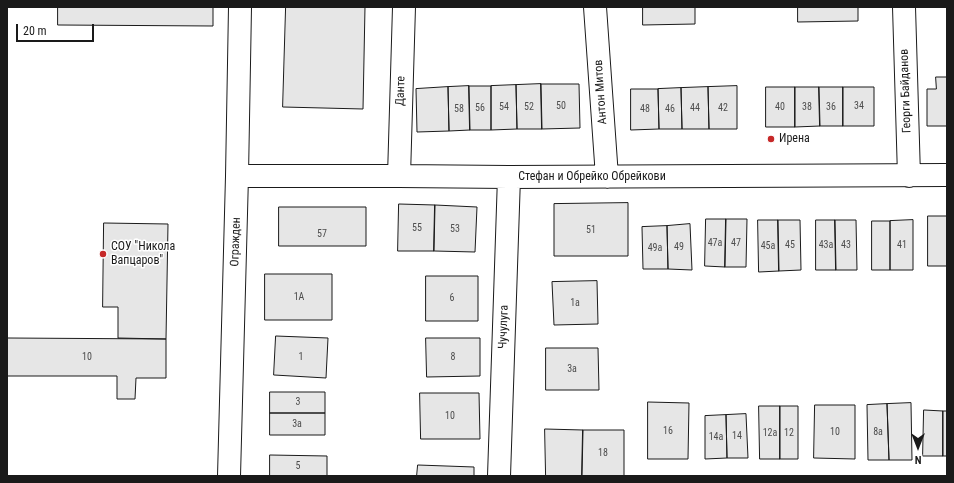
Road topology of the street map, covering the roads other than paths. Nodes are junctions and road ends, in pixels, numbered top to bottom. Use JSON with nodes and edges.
{"nodes":[{"id":1,"x":240,"y":7,"type":"edge"},
{"id":2,"x":404,"y":7,"type":"edge"},
{"id":3,"x":594,"y":7,"type":"edge"},
{"id":4,"x":904,"y":7,"type":"edge"},
{"id":5,"x":947,"y":175,"type":"edge"},
{"id":6,"x":238,"y":176,"type":"junction"},
{"id":7,"x":399,"y":176,"type":"junction"},
{"id":8,"x":909,"y":176,"type":"junction"},
{"id":9,"x":509,"y":177,"type":"junction"},
{"id":10,"x":607,"y":177,"type":"junction"},
{"id":11,"x":229,"y":476,"type":"edge"},
{"id":12,"x":499,"y":476,"type":"edge"}],
"edges":[{"from":1,"to":6,"type":"street","name":"Огражден"},
{"from":2,"to":7,"type":"street","name":"Данте"},
{"from":3,"to":10,"type":"street","name":"Антон Митов"},
{"from":4,"to":8,"type":"street","name":"Георги Байданов"},
{"from":5,"to":8,"type":"street","name":"Стефан и Обрейко Обрейкови"},
{"from":6,"to":7,"type":"street","name":"Стефан и Обрейко Обрейкови"},
{"from":6,"to":11,"type":"street","name":"Огражден"},
{"from":7,"to":9,"type":"street","name":"Стефан и Обрейко Обрейкови"},
{"from":8,"to":10,"type":"street","name":"Стефан и Обрейко Обрейкови"},
{"from":9,"to":10,"type":"street","name":"Стефан и Обрейко Обрейкови"},
{"from":9,"to":12,"type":"street","name":"Чучулуга"}]}
